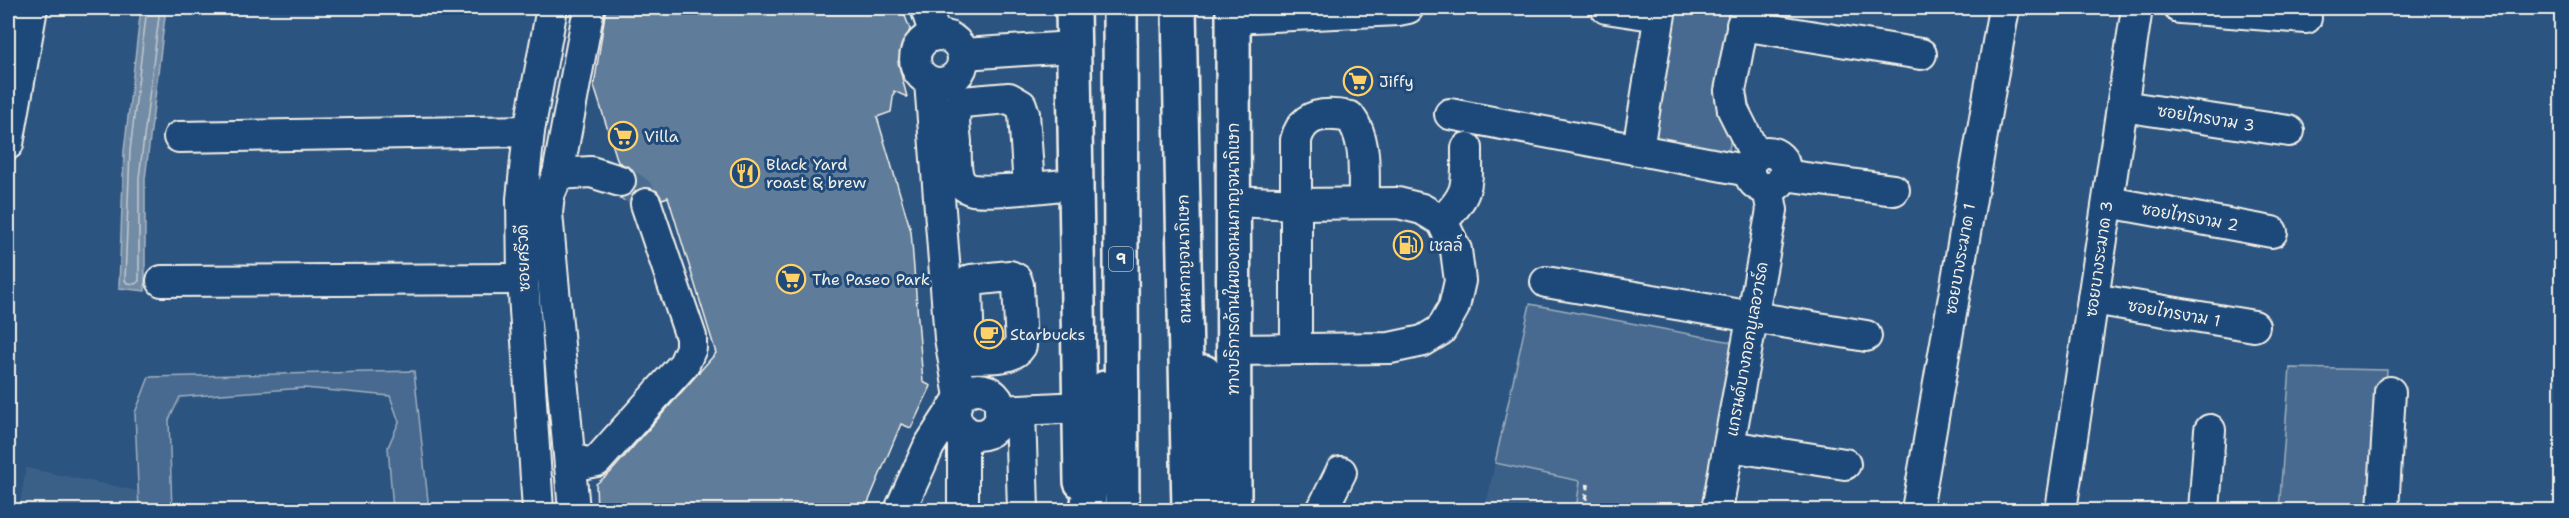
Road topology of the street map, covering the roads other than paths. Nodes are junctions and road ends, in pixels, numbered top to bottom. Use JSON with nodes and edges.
{"nodes":[{"id":1,"x":32,"y":8,"type":"edge"},
{"id":2,"x":552,"y":8,"type":"edge"},
{"id":3,"x":589,"y":8,"type":"edge"},
{"id":4,"x":926,"y":8,"type":"edge"},
{"id":5,"x":1072,"y":8,"type":"edge"},
{"id":6,"x":1120,"y":8,"type":"edge"},
{"id":7,"x":1179,"y":8,"type":"edge"},
{"id":8,"x":1408,"y":8,"type":"edge"},
{"id":9,"x":1606,"y":8,"type":"edge"},
{"id":10,"x":2004,"y":8,"type":"edge"},
{"id":11,"x":2137,"y":8,"type":"edge"},
{"id":12,"x":2180,"y":8,"type":"edge"},
{"id":13,"x":1338,"y":10,"type":"edge"},
{"id":14,"x":1295,"y":12,"type":"edge"},
{"id":15,"x":1660,"y":12,"type":"edge"},
{"id":16,"x":1233,"y":13,"type":"edge"},
{"id":17,"x":1744,"y":16,"type":"edge"},
{"id":18,"x":2306,"y":18,"type":"dead end"},
{"id":19,"x":935,"y":35,"type":"junction"},
{"id":20,"x":1073,"y":47,"type":"junction"},
{"id":21,"x":963,"y":54,"type":"junction"},
{"id":22,"x":1921,"y":54,"type":"dead end"},
{"id":23,"x":930,"y":82,"type":"junction"},
{"id":24,"x":2122,"y":106,"type":"junction"},
{"id":25,"x":1450,"y":114,"type":"dead end"},
{"id":26,"x":529,"y":131,"type":"junction"},
{"id":27,"x":2289,"y":131,"type":"dead end"},
{"id":28,"x":179,"y":137,"type":"dead end"},
{"id":29,"x":8,"y":144,"type":"edge"},
{"id":30,"x":1467,"y":148,"type":"dead end"},
{"id":31,"x":1638,"y":149,"type":"junction"},
{"id":32,"x":1764,"y":173,"type":"junction"},
{"id":33,"x":558,"y":174,"type":"junction"},
{"id":34,"x":620,"y":181,"type":"tunnel mouth"},
{"id":35,"x":1075,"y":184,"type":"junction"},
{"id":36,"x":1029,"y":187,"type":"dead end"},
{"id":37,"x":1893,"y":190,"type":"dead end"},
{"id":38,"x":1235,"y":201,"type":"junction"},
{"id":39,"x":2108,"y":202,"type":"junction"},
{"id":40,"x":646,"y":204,"type":"tunnel mouth"},
{"id":41,"x":1296,"y":204,"type":"junction"},
{"id":42,"x":1364,"y":204,"type":"junction"},
{"id":43,"x":1184,"y":216,"type":"junction"},
{"id":44,"x":1442,"y":220,"type":"junction"},
{"id":45,"x":2272,"y":232,"type":"dead end"},
{"id":46,"x":523,"y":279,"type":"junction"},
{"id":47,"x":162,"y":281,"type":"dead end"},
{"id":48,"x":1546,"y":282,"type":"dead end"},
{"id":49,"x":1121,"y":284,"type":"junction"},
{"id":50,"x":2093,"y":299,"type":"junction"},
{"id":51,"x":1753,"y":316,"type":"junction"},
{"id":52,"x":2254,"y":326,"type":"dead end"},
{"id":53,"x":1866,"y":336,"type":"dead end"},
{"id":54,"x":1296,"y":349,"type":"junction"},
{"id":55,"x":1232,"y":350,"type":"junction"},
{"id":56,"x":1006,"y":356,"type":"junction"},
{"id":57,"x":969,"y":358,"type":"junction"},
{"id":58,"x":2390,"y":392,"type":"dead end"},
{"id":59,"x":963,"y":405,"type":"junction"},
{"id":60,"x":1081,"y":407,"type":"junction"},
{"id":61,"x":1010,"y":411,"type":"junction"},
{"id":62,"x":2210,"y":430,"type":"dead end"},
{"id":63,"x":1729,"y":446,"type":"junction"},
{"id":64,"x":570,"y":458,"type":"junction"},
{"id":65,"x":1845,"y":464,"type":"dead end"},
{"id":66,"x":1341,"y":472,"type":"dead end"},
{"id":67,"x":538,"y":510,"type":"edge"},
{"id":68,"x":574,"y":510,"type":"edge"},
{"id":69,"x":900,"y":510,"type":"edge"},
{"id":70,"x":963,"y":510,"type":"edge"},
{"id":71,"x":1023,"y":510,"type":"edge"},
{"id":72,"x":1081,"y":510,"type":"edge"},
{"id":73,"x":1087,"y":510,"type":"edge"},
{"id":74,"x":1122,"y":510,"type":"edge"},
{"id":75,"x":1188,"y":510,"type":"edge"},
{"id":76,"x":1222,"y":510,"type":"edge"},
{"id":77,"x":1234,"y":510,"type":"edge"},
{"id":78,"x":1322,"y":510,"type":"edge"},
{"id":79,"x":1717,"y":510,"type":"edge"},
{"id":80,"x":1917,"y":510,"type":"edge"},
{"id":81,"x":2061,"y":510,"type":"edge"},
{"id":82,"x":2204,"y":510,"type":"edge"},
{"id":83,"x":2383,"y":510,"type":"edge"}],
"edges":[{"from":1,"to":29,"type":"street"},
{"from":2,"to":26,"type":"street","name":"ซอยศรีวดี"},
{"from":3,"to":33,"type":"street"},
{"from":4,"to":19,"type":"street"},
{"from":5,"to":20,"type":"main road"},
{"from":6,"to":49,"type":"main road","number":"9"},
{"from":7,"to":43,"type":"main road","name":"ถนนกาญจนาภิเษก"},
{"from":8,"to":13,"type":"street"},
{"from":9,"to":15,"type":"street"},
{"from":10,"to":80,"type":"street","name":"ซอยบางระมาด 1"},
{"from":11,"to":24,"type":"street","name":"ซอยบางระมาด 3"},
{"from":12,"to":18,"type":"street"},
{"from":13,"to":14,"type":"street"},
{"from":14,"to":16,"type":"street"},
{"from":15,"to":31,"type":"street"},
{"from":16,"to":38,"type":"main road","name":"ทางบริการด้านในของถนนกาญจนาภิเษก"},
{"from":17,"to":22,"type":"street"},
{"from":17,"to":32,"type":"street","name":"แกรนด์บางกอกบูเลอวาร์ด"},
{"from":19,"to":21,"type":"street"},
{"from":19,"to":23,"type":"street"},
{"from":20,"to":21,"type":"street"},
{"from":20,"to":35,"type":"main road"},
{"from":21,"to":23,"type":"street"},
{"from":23,"to":59,"type":"street"},
{"from":24,"to":27,"type":"street","name":"ซอยไทรงาม 3"},
{"from":24,"to":39,"type":"street","name":"ซอยบางระมาด 3"},
{"from":25,"to":31,"type":"street"},
{"from":26,"to":28,"type":"street"},
{"from":26,"to":46,"type":"street","name":"ซอยศรีวดี"},
{"from":30,"to":44,"type":"street"},
{"from":31,"to":32,"type":"street"},
{"from":32,"to":37,"type":"street"},
{"from":32,"to":51,"type":"street","name":"แกรนด์บางกอกบูเลอวาร์ด"},
{"from":33,"to":34,"type":"street"},
{"from":33,"to":64,"type":"street"},
{"from":35,"to":36,"type":"street"},
{"from":35,"to":60,"type":"main road"},
{"from":38,"to":41,"type":"street"},
{"from":38,"to":55,"type":"main road","name":"ทางบริการด้านในของถนนกาญจนาภิเษก"},
{"from":39,"to":45,"type":"street","name":"ซอยไทรงาม 2"},
{"from":39,"to":50,"type":"street","name":"ซอยบางระมาด 3"},
{"from":40,"to":64,"type":"street"},
{"from":41,"to":42,"type":"street"},
{"from":41,"to":42,"type":"street"},
{"from":41,"to":54,"type":"street"},
{"from":42,"to":44,"type":"street"},
{"from":43,"to":75,"type":"main road","name":"ถนนกาญจนาภิเษก"},
{"from":43,"to":76,"type":"main road"},
{"from":44,"to":54,"type":"street"},
{"from":46,"to":47,"type":"street"},
{"from":46,"to":67,"type":"street","name":"ซอยศรีวดี"},
{"from":48,"to":51,"type":"street"},
{"from":49,"to":73,"type":"main road"},
{"from":49,"to":74,"type":"main road","number":"9"},
{"from":50,"to":52,"type":"street","name":"ซอยไทรงาม 1"},
{"from":50,"to":81,"type":"street","name":"ซอยบางระมาด 3"},
{"from":51,"to":53,"type":"street"},
{"from":51,"to":63,"type":"street","name":"แกรนด์บางกอกบูเลอวาร์ด"},
{"from":54,"to":55,"type":"street"},
{"from":55,"to":77,"type":"main road","name":"ทางบริการด้านในของถนนกาญจนาภิเษก"},
{"from":56,"to":57,"type":"street"},
{"from":56,"to":57,"type":"street"},
{"from":56,"to":61,"type":"street"},
{"from":57,"to":59,"type":"street"},
{"from":58,"to":83,"type":"street"},
{"from":59,"to":61,"type":"street"},
{"from":59,"to":61,"type":"street"},
{"from":59,"to":69,"type":"street"},
{"from":59,"to":70,"type":"street"},
{"from":60,"to":61,"type":"street"},
{"from":60,"to":72,"type":"main road"},
{"from":61,"to":71,"type":"street"},
{"from":62,"to":82,"type":"street"},
{"from":63,"to":65,"type":"street"},
{"from":63,"to":79,"type":"street","name":"แกรนด์บางกอกบูเลอวาร์ด"},
{"from":64,"to":68,"type":"street"},
{"from":66,"to":78,"type":"street"}]}
